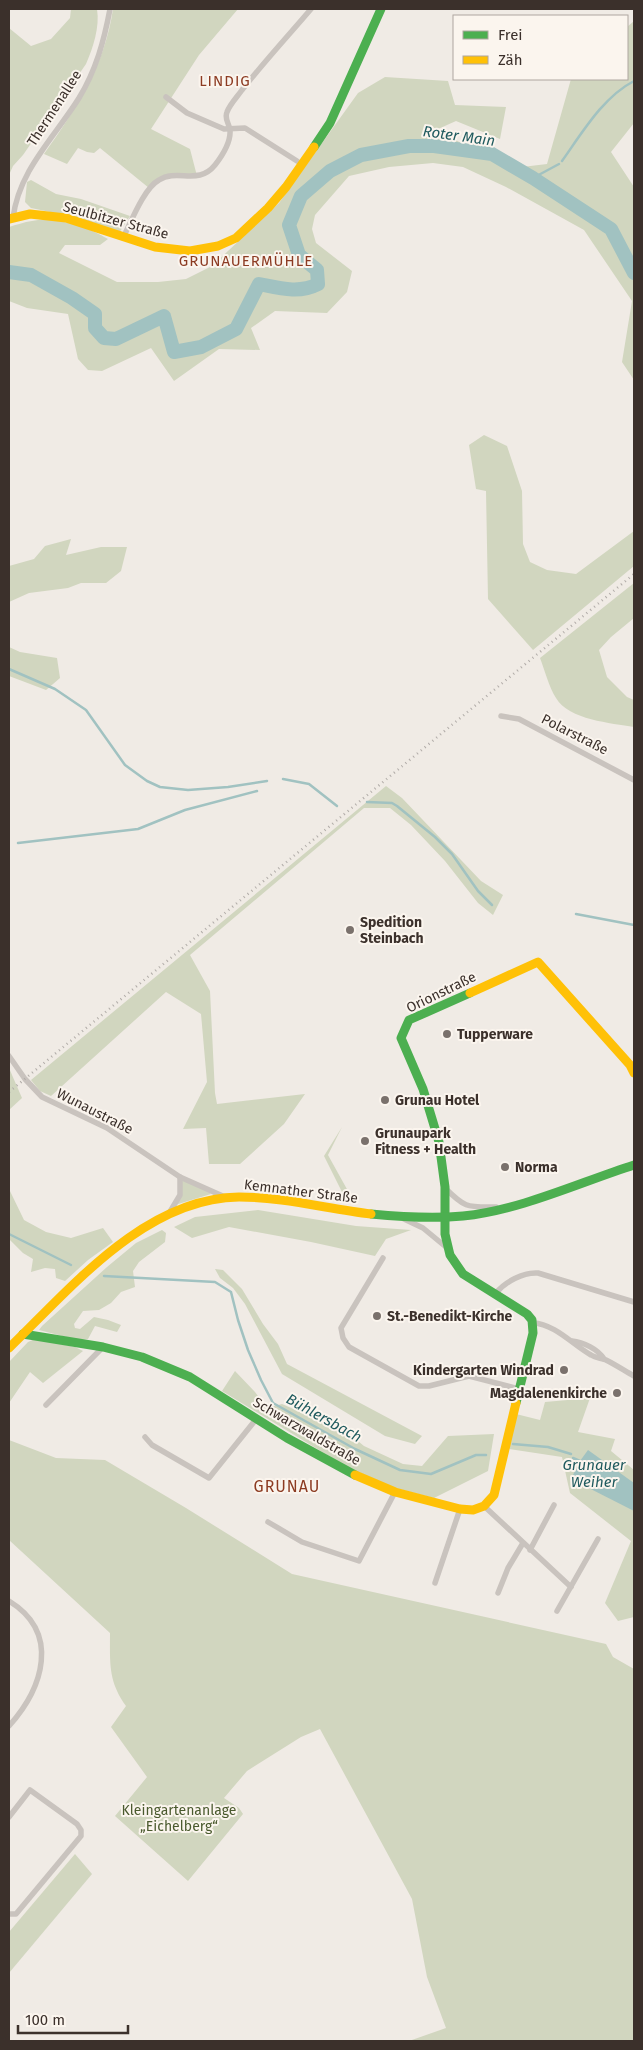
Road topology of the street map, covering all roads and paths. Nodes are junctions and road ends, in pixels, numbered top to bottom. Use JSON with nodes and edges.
{"nodes":[{"id":1,"x":110,"y":9,"type":"edge"},
{"id":2,"x":311,"y":9,"type":"edge"},
{"id":3,"x":381,"y":9,"type":"edge"},
{"id":4,"x":166,"y":98,"type":"dead end"},
{"id":5,"x":230,"y":130,"type":"junction"},
{"id":6,"x":297,"y":161,"type":"dead end"},
{"id":7,"x":11,"y":218,"type":"edge"},
{"id":8,"x":123,"y":238,"type":"junction"},
{"id":9,"x":502,"y":716,"type":"dead end"},
{"id":10,"x":634,"y":780,"type":"edge"},
{"id":11,"x":9,"y":1056,"type":"edge"},
{"id":12,"x":634,"y":1073,"type":"edge"},
{"id":13,"x":634,"y":1165,"type":"edge"},
{"id":14,"x":180,"y":1177,"type":"junction"},
{"id":15,"x":445,"y":1187,"type":"junction"},
{"id":16,"x":225,"y":1197,"type":"junction"},
{"id":17,"x":506,"y":1206,"type":"junction"},
{"id":18,"x":168,"y":1215,"type":"junction"},
{"id":19,"x":400,"y":1218,"type":"junction"},
{"id":20,"x":444,"y":1218,"type":"junction"},
{"id":21,"x":447,"y":1248,"type":"junction"},
{"id":22,"x":383,"y":1258,"type":"dead end"},
{"id":23,"x":496,"y":1293,"type":"junction"},
{"id":24,"x":634,"y":1302,"type":"edge"},
{"id":25,"x":533,"y":1323,"type":"junction"},
{"id":26,"x":23,"y":1334,"type":"junction"},
{"id":27,"x":9,"y":1348,"type":"edge"},
{"id":28,"x":103,"y":1348,"type":"junction"},
{"id":29,"x":634,"y":1376,"type":"edge"},
{"id":30,"x":519,"y":1389,"type":"junction"},
{"id":31,"x":46,"y":1405,"type":"dead end"},
{"id":32,"x":257,"y":1418,"type":"junction"},
{"id":33,"x":145,"y":1437,"type":"dead end"},
{"id":34,"x":395,"y":1492,"type":"junction"},
{"id":35,"x":554,"y":1505,"type":"dead end"},
{"id":36,"x":484,"y":1506,"type":"junction"},
{"id":37,"x":460,"y":1509,"type":"junction"},
{"id":38,"x":268,"y":1522,"type":"dead end"},
{"id":39,"x":598,"y":1539,"type":"dead end"},
{"id":40,"x":523,"y":1543,"type":"junction"},
{"id":41,"x":530,"y":1550,"type":"junction"},
{"id":42,"x":435,"y":1583,"type":"dead end"},
{"id":43,"x":570,"y":1587,"type":"junction"},
{"id":44,"x":498,"y":1593,"type":"dead end"},
{"id":45,"x":9,"y":1601,"type":"edge"},
{"id":46,"x":557,"y":1611,"type":"dead end"},
{"id":47,"x":9,"y":1726,"type":"edge"},
{"id":48,"x":9,"y":1817,"type":"edge"},
{"id":49,"x":9,"y":1914,"type":"edge"}],
"edges":[{"from":1,"to":7,"type":"street","name":"Thermenallee"},
{"from":2,"to":5,"type":"street"},
{"from":3,"to":8,"type":"street","name":"Seulbitzer Straße"},
{"from":4,"to":5,"type":"street"},
{"from":5,"to":6,"type":"street"},
{"from":5,"to":8,"type":"street"},
{"from":7,"to":8,"type":"street","name":"Seulbitzer Straße"},
{"from":9,"to":10,"type":"street","name":"Polarstraße"},
{"from":11,"to":14,"type":"street","name":"Wunaustraße"},
{"from":12,"to":15,"type":"street","name":"Orionstraße"},
{"from":13,"to":17,"type":"street","name":"Kemnather Straße"},
{"from":14,"to":16,"type":"street","name":"Wunaustraße"},
{"from":14,"to":18,"type":"street"},
{"from":15,"to":17,"type":"street"},
{"from":15,"to":20,"type":"street","name":"Orionstraße"},
{"from":16,"to":18,"type":"street","name":"Kemnather Straße"},
{"from":16,"to":19,"type":"street","name":"Kemnather Straße"},
{"from":17,"to":20,"type":"street","name":"Kemnather Straße"},
{"from":18,"to":26,"type":"street","name":"Kemnather Straße"},
{"from":19,"to":20,"type":"street","name":"Kemnather Straße"},
{"from":19,"to":21,"type":"street"},
{"from":20,"to":21,"type":"street","name":"Orionstraße"},
{"from":21,"to":23,"type":"street"},
{"from":22,"to":30,"type":"street"},
{"from":23,"to":24,"type":"street"},
{"from":23,"to":25,"type":"street"},
{"from":25,"to":29,"type":"street"},
{"from":25,"to":30,"type":"street"},
{"from":26,"to":27,"type":"street","name":"Kemnather Straße"},
{"from":26,"to":28,"type":"street","name":"Schwarzwaldstraße"},
{"from":28,"to":31,"type":"street"},
{"from":28,"to":32,"type":"street","name":"Schwarzwaldstraße"},
{"from":30,"to":36,"type":"street"},
{"from":32,"to":33,"type":"street"},
{"from":32,"to":34,"type":"street","name":"Schwarzwaldstraße"},
{"from":34,"to":37,"type":"street","name":"Schwarzwaldstraße"},
{"from":34,"to":38,"type":"street"},
{"from":35,"to":41,"type":"street"},
{"from":36,"to":37,"type":"street","name":"Schwarzwaldstraße"},
{"from":36,"to":40,"type":"street"},
{"from":37,"to":42,"type":"street"},
{"from":39,"to":43,"type":"street"},
{"from":40,"to":41,"type":"street"},
{"from":40,"to":44,"type":"street"},
{"from":41,"to":43,"type":"street"},
{"from":43,"to":46,"type":"street"},
{"from":45,"to":47,"type":"street"},
{"from":48,"to":49,"type":"street"}]}
